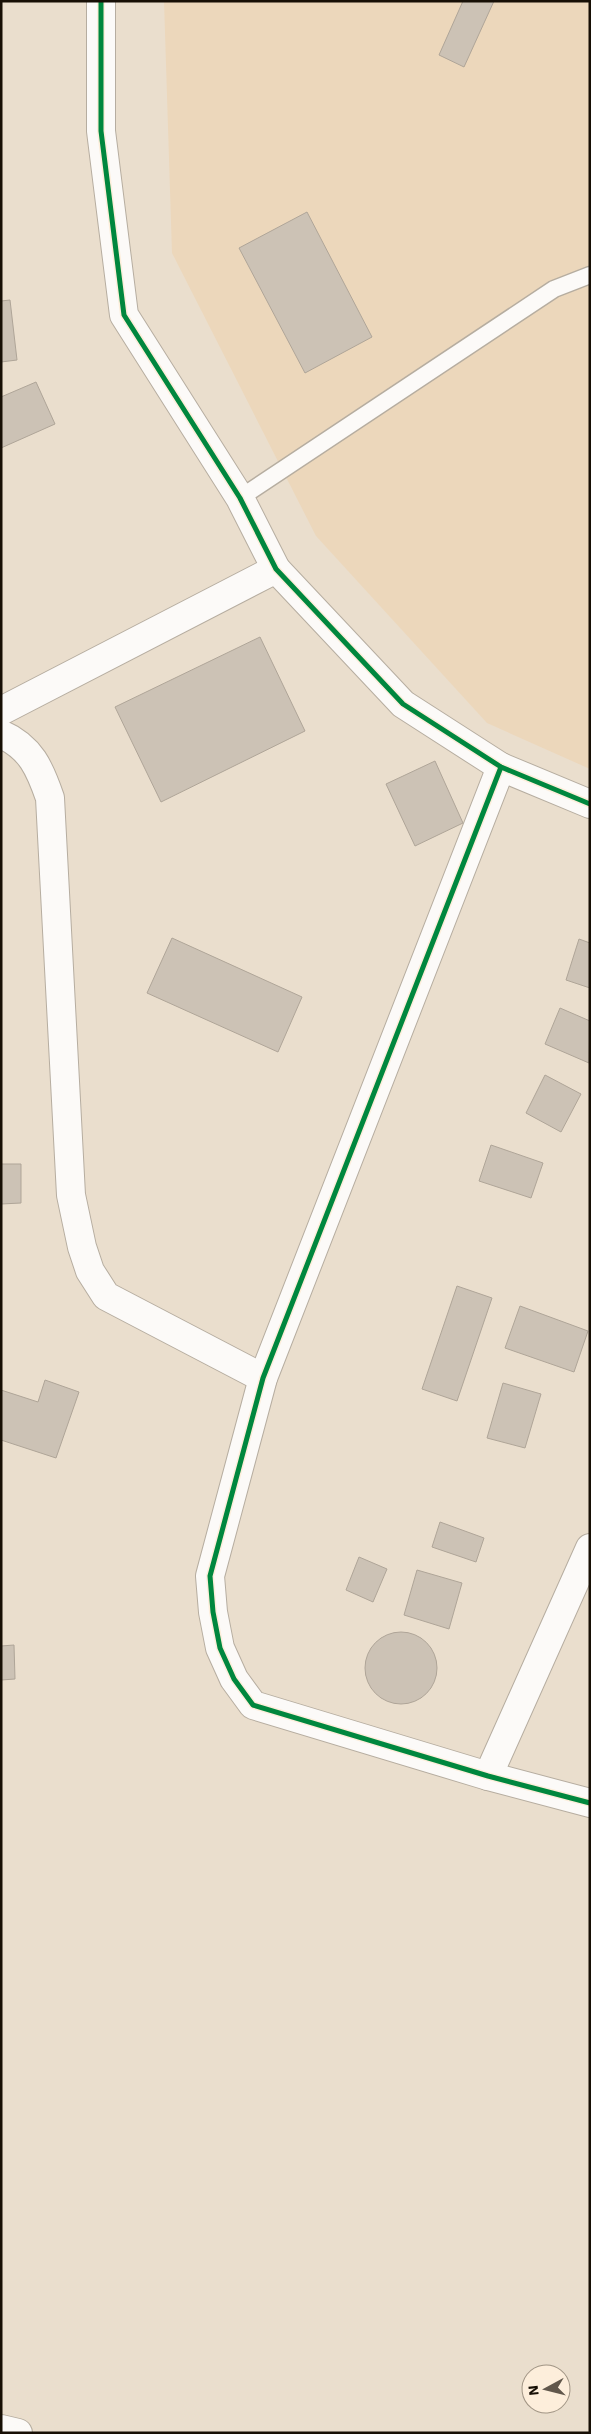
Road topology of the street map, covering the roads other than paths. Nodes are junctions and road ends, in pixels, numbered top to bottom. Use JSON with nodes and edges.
{"nodes":[{"id":1,"x":101,"y":1,"type":"edge"},
{"id":2,"x":590,"y":275,"type":"edge"},
{"id":3,"x":240,"y":498,"type":"junction"},
{"id":4,"x":276,"y":569,"type":"junction"},
{"id":5,"x":1,"y":711,"type":"edge"},
{"id":6,"x":1,"y":734,"type":"edge"},
{"id":7,"x":501,"y":767,"type":"junction"},
{"id":8,"x":590,"y":804,"type":"edge"},
{"id":9,"x":263,"y":1378,"type":"junction"},
{"id":10,"x":590,"y":1548,"type":"edge"},
{"id":11,"x":488,"y":1776,"type":"junction"},
{"id":12,"x":590,"y":1803,"type":"edge"},
{"id":13,"x":1,"y":2429,"type":"edge"},
{"id":14,"x":18,"y":2433,"type":"edge"}],
"edges":[{"from":1,"to":3,"type":"street"},
{"from":2,"to":3,"type":"lane"},
{"from":3,"to":4,"type":"street"},
{"from":4,"to":5,"type":"street"},
{"from":4,"to":7,"type":"street"},
{"from":6,"to":9,"type":"street"},
{"from":7,"to":8,"type":"street"},
{"from":7,"to":9,"type":"street"},
{"from":9,"to":11,"type":"street"},
{"from":10,"to":11,"type":"street"},
{"from":11,"to":12,"type":"street"},
{"from":13,"to":14,"type":"street"}]}
